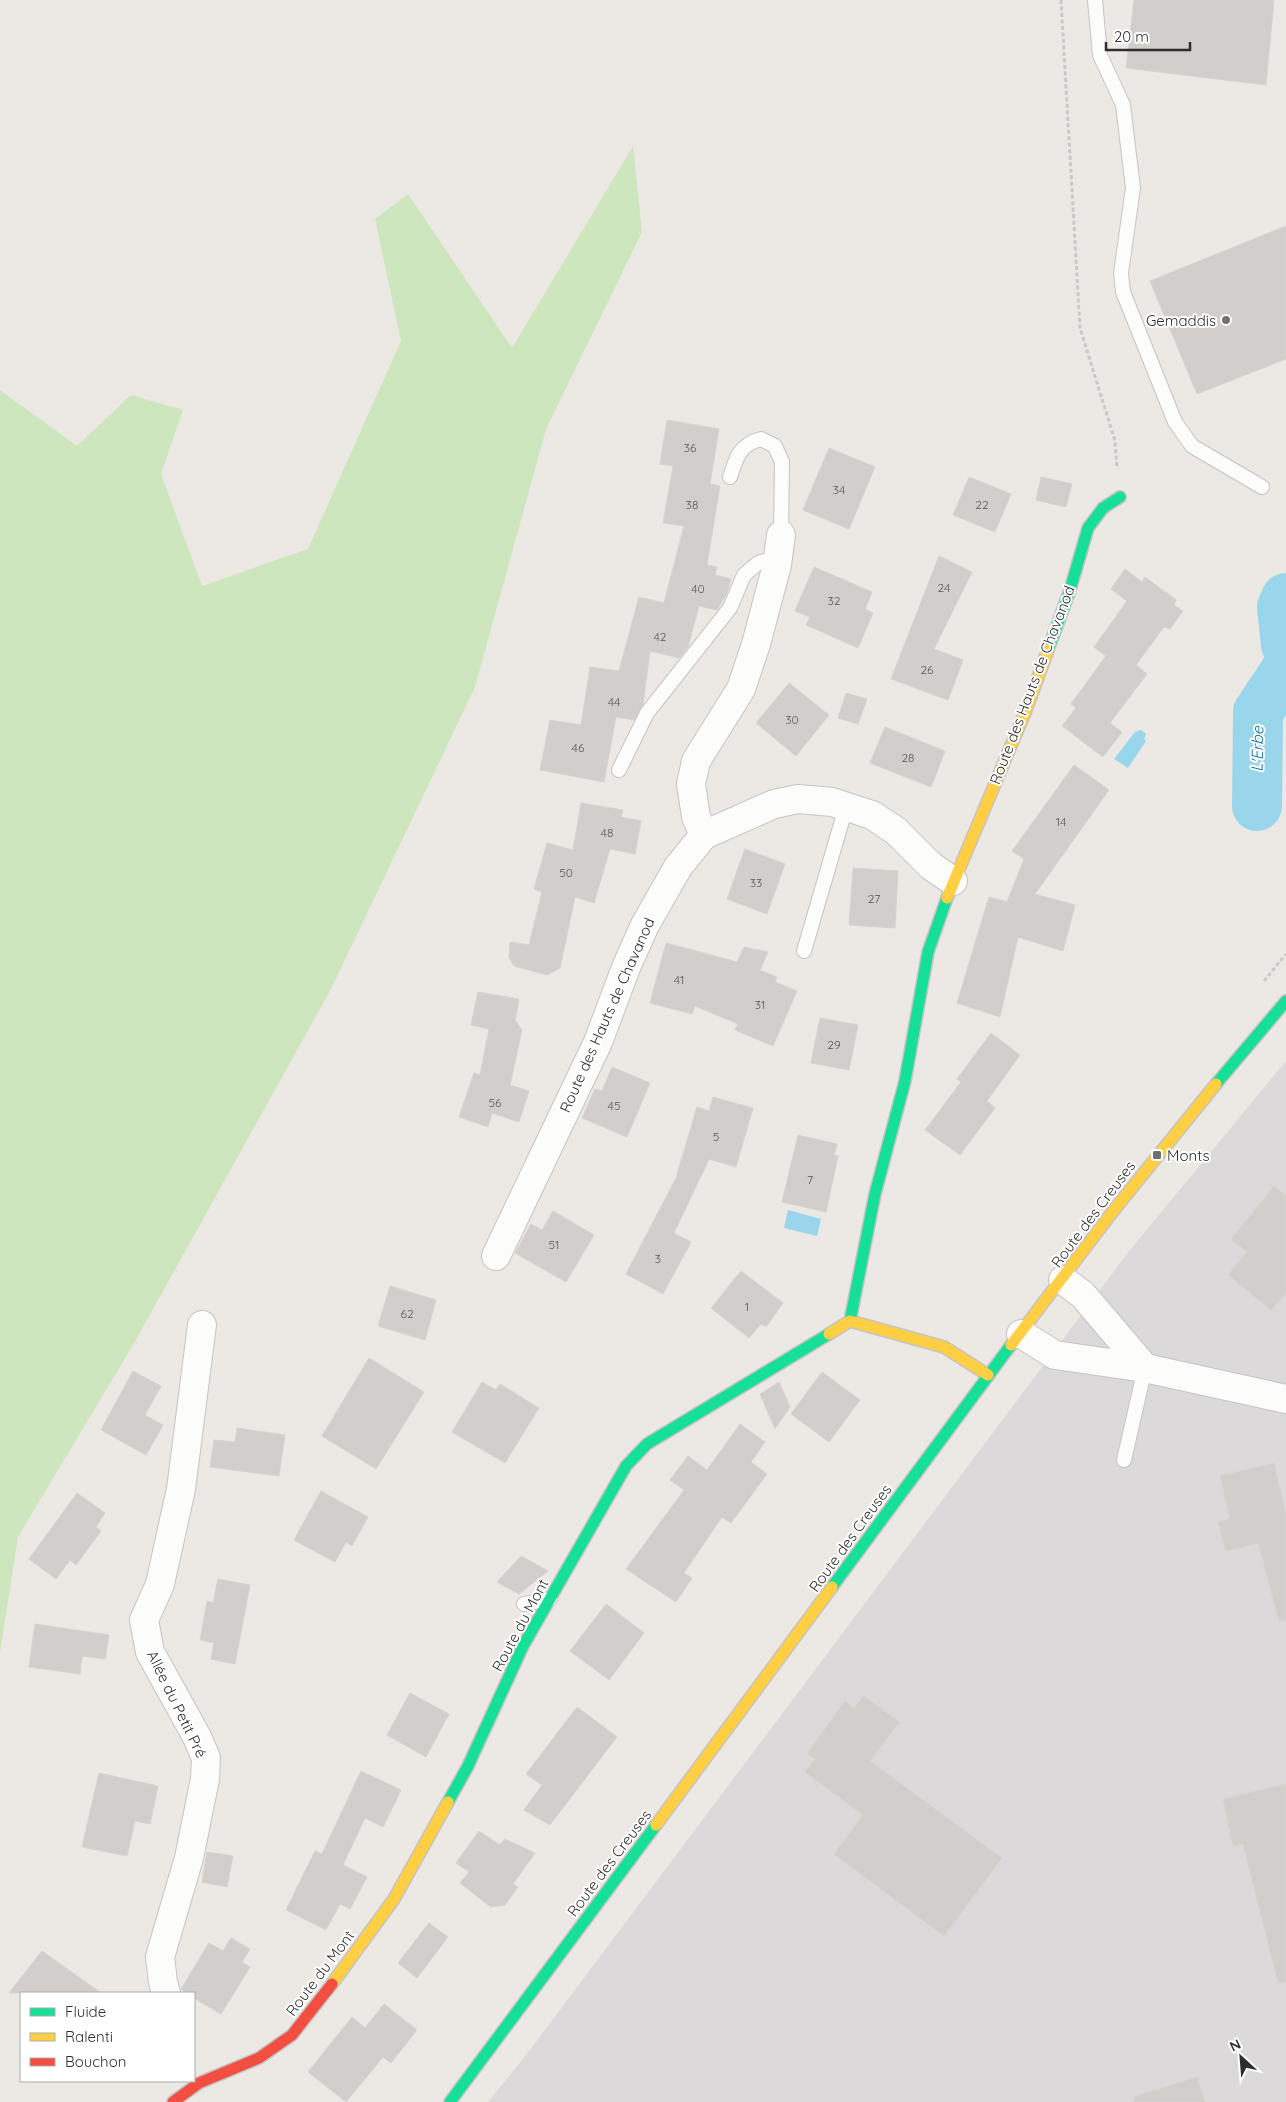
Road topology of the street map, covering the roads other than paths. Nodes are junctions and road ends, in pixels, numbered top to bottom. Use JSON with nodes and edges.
{"nodes":[{"id":1,"x":1095,"y":0,"type":"edge"},
{"id":2,"x":730,"y":477,"type":"dead end"},
{"id":3,"x":1262,"y":487,"type":"dead end"},
{"id":4,"x":1120,"y":497,"type":"road end"},
{"id":5,"x":781,"y":535,"type":"joint"},
{"id":6,"x":778,"y":565,"type":"junction"},
{"id":7,"x":619,"y":770,"type":"dead end"},
{"id":8,"x":846,"y":807,"type":"junction"},
{"id":9,"x":704,"y":835,"type":"junction"},
{"id":10,"x":953,"y":881,"type":"junction"},
{"id":11,"x":804,"y":951,"type":"dead end"},
{"id":12,"x":1286,"y":1001,"type":"edge"},
{"id":13,"x":496,"y":1256,"type":"dead end"},
{"id":14,"x":1062,"y":1280,"type":"junction"},
{"id":15,"x":850,"y":1321,"type":"junction"},
{"id":16,"x":202,"y":1325,"type":"dead end"},
{"id":17,"x":1021,"y":1334,"type":"junction"},
{"id":18,"x":1145,"y":1368,"type":"junction"},
{"id":19,"x":988,"y":1375,"type":"junction"},
{"id":20,"x":1286,"y":1399,"type":"edge"},
{"id":21,"x":1124,"y":1460,"type":"dead end"},
{"id":22,"x":550,"y":1599,"type":"junction"},
{"id":23,"x":524,"y":1604,"type":"dead end"},
{"id":24,"x":166,"y":1992,"type":"edge"},
{"id":25,"x":197,"y":2078,"type":"edge"},
{"id":26,"x":193,"y":2082,"type":"edge"},
{"id":27,"x":172,"y":2102,"type":"edge"},
{"id":28,"x":450,"y":2102,"type":"edge"}],
"edges":[{"from":1,"to":3,"type":"lane"},
{"from":2,"to":5,"type":"lane"},
{"from":4,"to":10,"type":"street","name":"Route des Hauts de Chavanod"},
{"from":5,"to":6,"type":"street"},
{"from":6,"to":7,"type":"lane"},
{"from":6,"to":9,"type":"street"},
{"from":8,"to":9,"type":"street","name":"Route des Hauts de Chavanod"},
{"from":8,"to":10,"type":"street","name":"Route des Hauts de Chavanod"},
{"from":8,"to":11,"type":"lane"},
{"from":9,"to":13,"type":"street","name":"Route des Hauts de Chavanod"},
{"from":10,"to":15,"type":"street","name":"Route des Hauts de Chavanod"},
{"from":12,"to":14,"type":"street","name":"Route des Creuses"},
{"from":14,"to":17,"type":"street","name":"Route des Creuses"},
{"from":14,"to":18,"type":"street"},
{"from":15,"to":19,"type":"street"},
{"from":15,"to":22,"type":"street","name":"Route du Mont"},
{"from":16,"to":24,"type":"street","name":"Allée du Petit Pré"},
{"from":17,"to":18,"type":"street"},
{"from":17,"to":19,"type":"street","name":"Route des Creuses"},
{"from":18,"to":20,"type":"street"},
{"from":18,"to":21,"type":"lane"},
{"from":19,"to":28,"type":"street","name":"Route des Creuses"},
{"from":22,"to":23,"type":"lane"},
{"from":22,"to":25,"type":"street","name":"Route du Mont"},
{"from":26,"to":27,"type":"street","name":"Route du Mont"}]}
